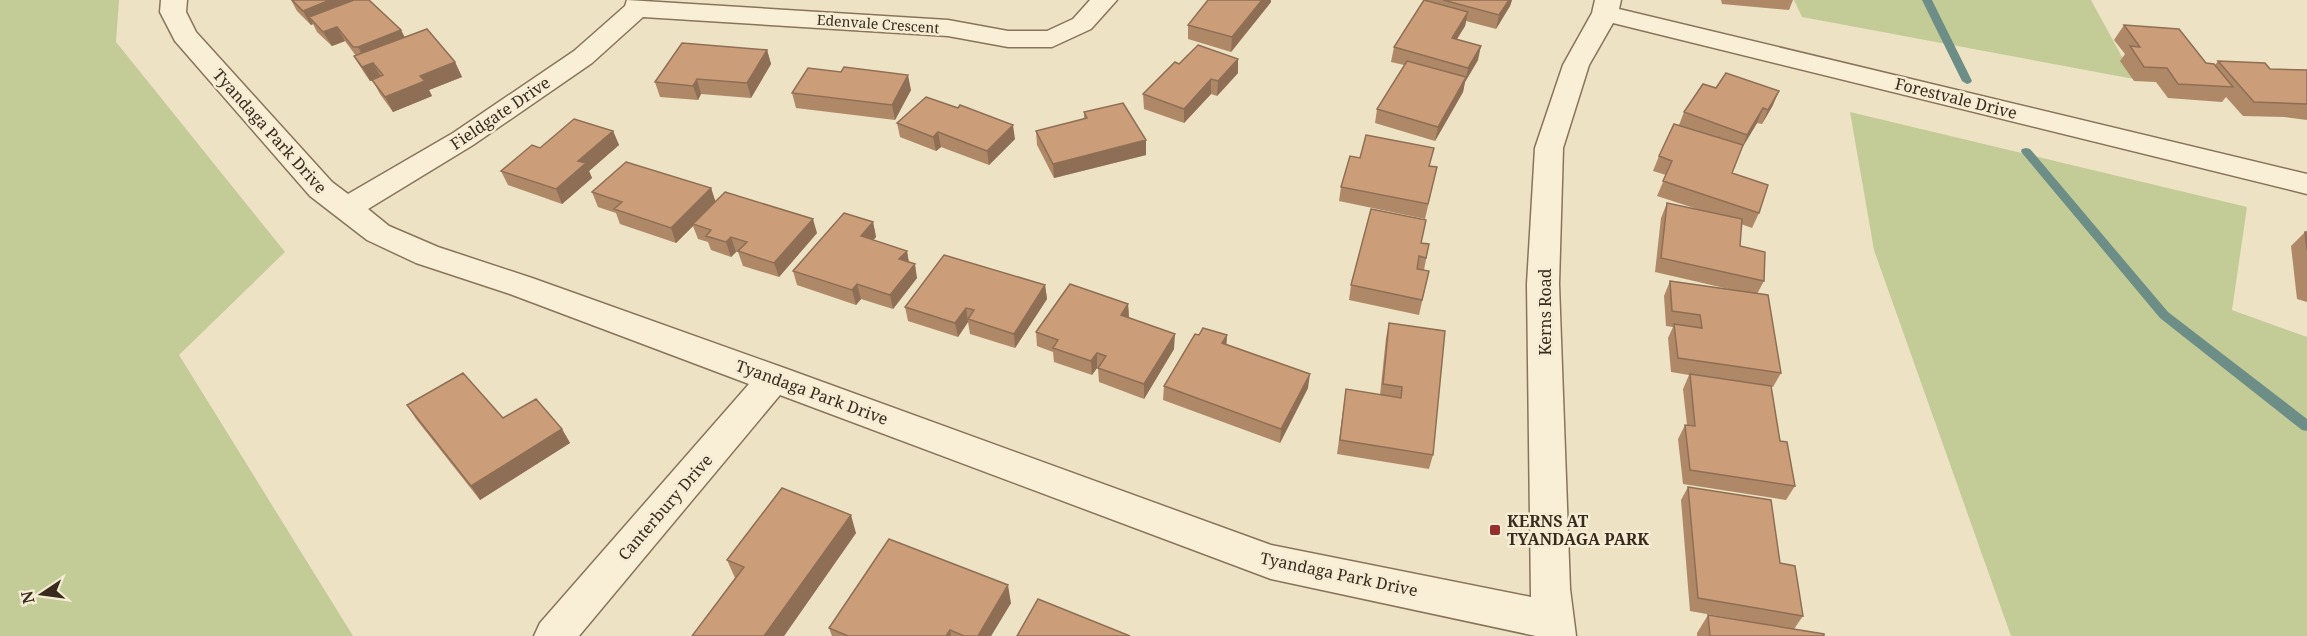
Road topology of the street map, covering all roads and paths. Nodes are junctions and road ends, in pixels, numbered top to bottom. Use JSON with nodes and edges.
{"nodes":[{"id":1,"x":174,"y":0,"type":"edge"},
{"id":2,"x":1104,"y":0,"type":"edge"},
{"id":3,"x":638,"y":4,"type":"edge"},
{"id":4,"x":1606,"y":7,"type":"edge"},
{"id":5,"x":2307,"y":184,"type":"edge"},
{"id":6,"x":346,"y":209,"type":"junction"},
{"id":7,"x":775,"y":378,"type":"junction"},
{"id":8,"x":1555,"y":628,"type":"edge"},
{"id":9,"x":554,"y":636,"type":"edge"}],
"edges":[{"from":1,"to":6,"type":"street","name":"Tyandaga Park Drive"},
{"from":2,"to":3,"type":"street","name":"Edenvale Crescent"},
{"from":3,"to":6,"type":"street","name":"Fieldgate Drive"},
{"from":4,"to":5,"type":"street","name":"Forestvale Drive"},
{"from":4,"to":8,"type":"street","name":"Kerns Road"},
{"from":6,"to":7,"type":"street","name":"Tyandaga Park Drive"},
{"from":7,"to":8,"type":"street","name":"Tyandaga Park Drive"},
{"from":7,"to":9,"type":"street","name":"Canterbury Drive"}]}
